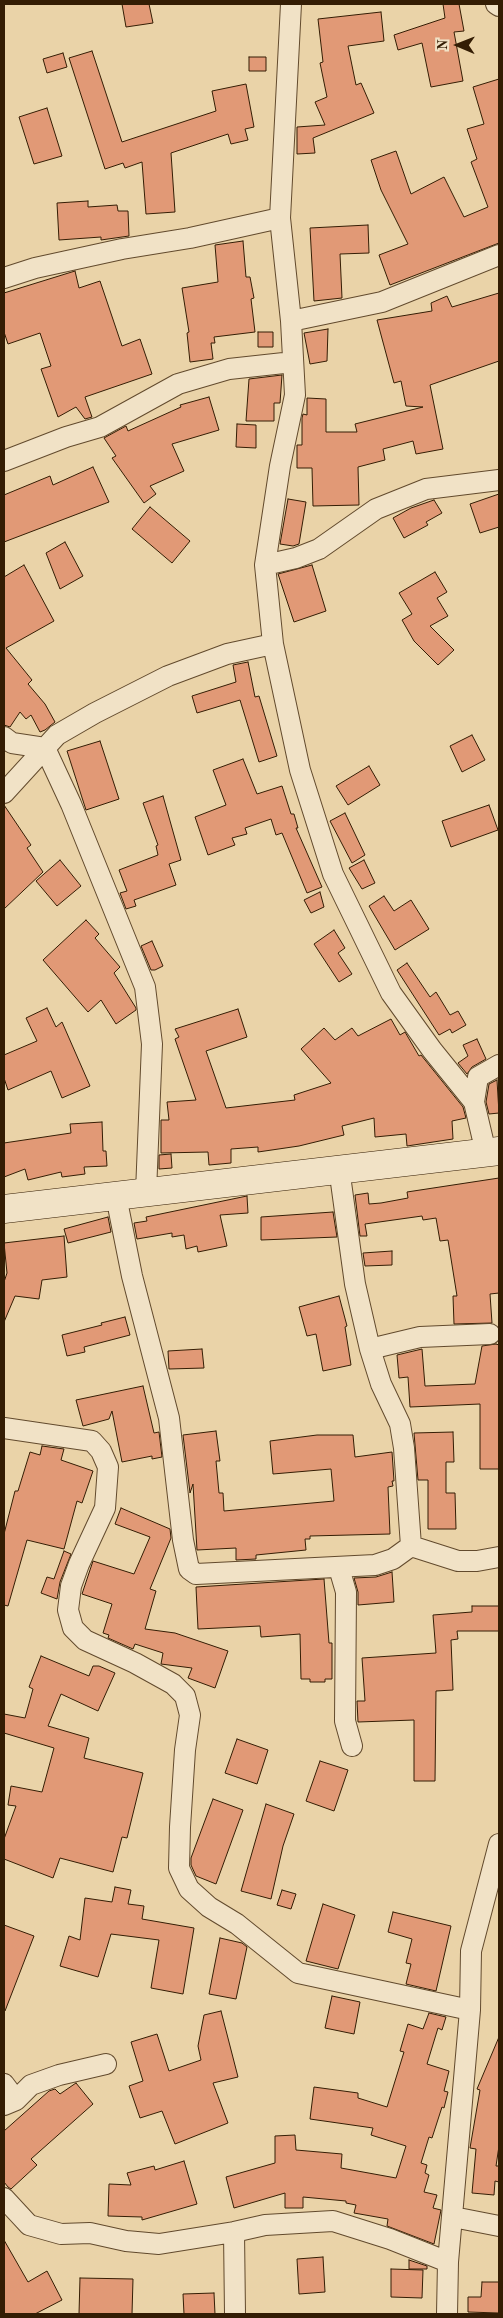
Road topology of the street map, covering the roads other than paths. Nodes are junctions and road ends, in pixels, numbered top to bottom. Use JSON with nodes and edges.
{"nodes":[{"id":1,"x":291,"y":4,"type":"edge"},
{"id":2,"x":496,"y":4,"type":"edge"},
{"id":3,"x":499,"y":6,"type":"edge"},
{"id":4,"x":280,"y":218,"type":"junction"},
{"id":5,"x":499,"y":255,"type":"edge"},
{"id":6,"x":4,"y":278,"type":"edge"},
{"id":7,"x":291,"y":321,"type":"junction"},
{"id":8,"x":293,"y":362,"type":"junction"},
{"id":9,"x":4,"y":461,"type":"edge"},
{"id":10,"x":499,"y":480,"type":"edge"},
{"id":11,"x":266,"y":565,"type":"junction"},
{"id":12,"x":273,"y":644,"type":"junction"},
{"id":13,"x":4,"y":737,"type":"edge"},
{"id":14,"x":45,"y":748,"type":"junction"},
{"id":15,"x":4,"y":793,"type":"edge"},
{"id":16,"x":499,"y":1065,"type":"edge"},
{"id":17,"x":474,"y":1102,"type":"junction"},
{"id":18,"x":493,"y":1152,"type":"edge"},
{"id":19,"x":339,"y":1168,"type":"junction"},
{"id":20,"x":146,"y":1192,"type":"junction"},
{"id":21,"x":116,"y":1196,"type":"junction"},
{"id":22,"x":4,"y":1209,"type":"edge"},
{"id":23,"x":490,"y":1334,"type":"dead end"},
{"id":24,"x":370,"y":1349,"type":"junction"},
{"id":25,"x":4,"y":1428,"type":"edge"},
{"id":26,"x":411,"y":1546,"type":"junction"},
{"id":27,"x":499,"y":1557,"type":"edge"},
{"id":28,"x":339,"y":1568,"type":"junction"},
{"id":29,"x":352,"y":1746,"type":"dead end"},
{"id":30,"x":498,"y":1855,"type":"edge"},
{"id":31,"x":470,"y":2010,"type":"junction"},
{"id":32,"x":106,"y":2064,"type":"dead end"},
{"id":33,"x":4,"y":2084,"type":"edge"},
{"id":34,"x":10,"y":2102,"type":"edge"},
{"id":35,"x":4,"y":2198,"type":"edge"},
{"id":36,"x":452,"y":2217,"type":"junction"},
{"id":37,"x":499,"y":2226,"type":"edge"},
{"id":38,"x":234,"y":2232,"type":"junction"},
{"id":39,"x":448,"y":2262,"type":"junction"},
{"id":40,"x":235,"y":2314,"type":"edge"},
{"id":41,"x":447,"y":2314,"type":"edge"}],
"edges":[{"from":1,"to":4,"type":"street"},
{"from":2,"to":3,"type":"street"},
{"from":4,"to":6,"type":"street"},
{"from":4,"to":7,"type":"street"},
{"from":5,"to":7,"type":"street"},
{"from":7,"to":8,"type":"street"},
{"from":8,"to":9,"type":"street"},
{"from":8,"to":11,"type":"street"},
{"from":10,"to":11,"type":"street"},
{"from":11,"to":12,"type":"street"},
{"from":12,"to":14,"type":"street"},
{"from":12,"to":17,"type":"street"},
{"from":13,"to":14,"type":"street"},
{"from":14,"to":15,"type":"street"},
{"from":14,"to":20,"type":"street"},
{"from":16,"to":17,"type":"street"},
{"from":17,"to":18,"type":"street"},
{"from":18,"to":19,"type":"main road"},
{"from":19,"to":20,"type":"main road"},
{"from":19,"to":24,"type":"street"},
{"from":20,"to":21,"type":"main road"},
{"from":21,"to":22,"type":"main road"},
{"from":21,"to":28,"type":"street"},
{"from":23,"to":24,"type":"street"},
{"from":24,"to":26,"type":"street"},
{"from":25,"to":31,"type":"street"},
{"from":26,"to":27,"type":"street"},
{"from":26,"to":28,"type":"street"},
{"from":28,"to":29,"type":"street"},
{"from":30,"to":31,"type":"street"},
{"from":31,"to":36,"type":"street"},
{"from":32,"to":34,"type":"street"},
{"from":33,"to":34,"type":"street"},
{"from":35,"to":38,"type":"street"},
{"from":36,"to":37,"type":"street"},
{"from":36,"to":39,"type":"street"},
{"from":38,"to":39,"type":"street"},
{"from":38,"to":40,"type":"street"},
{"from":39,"to":41,"type":"street"}]}
